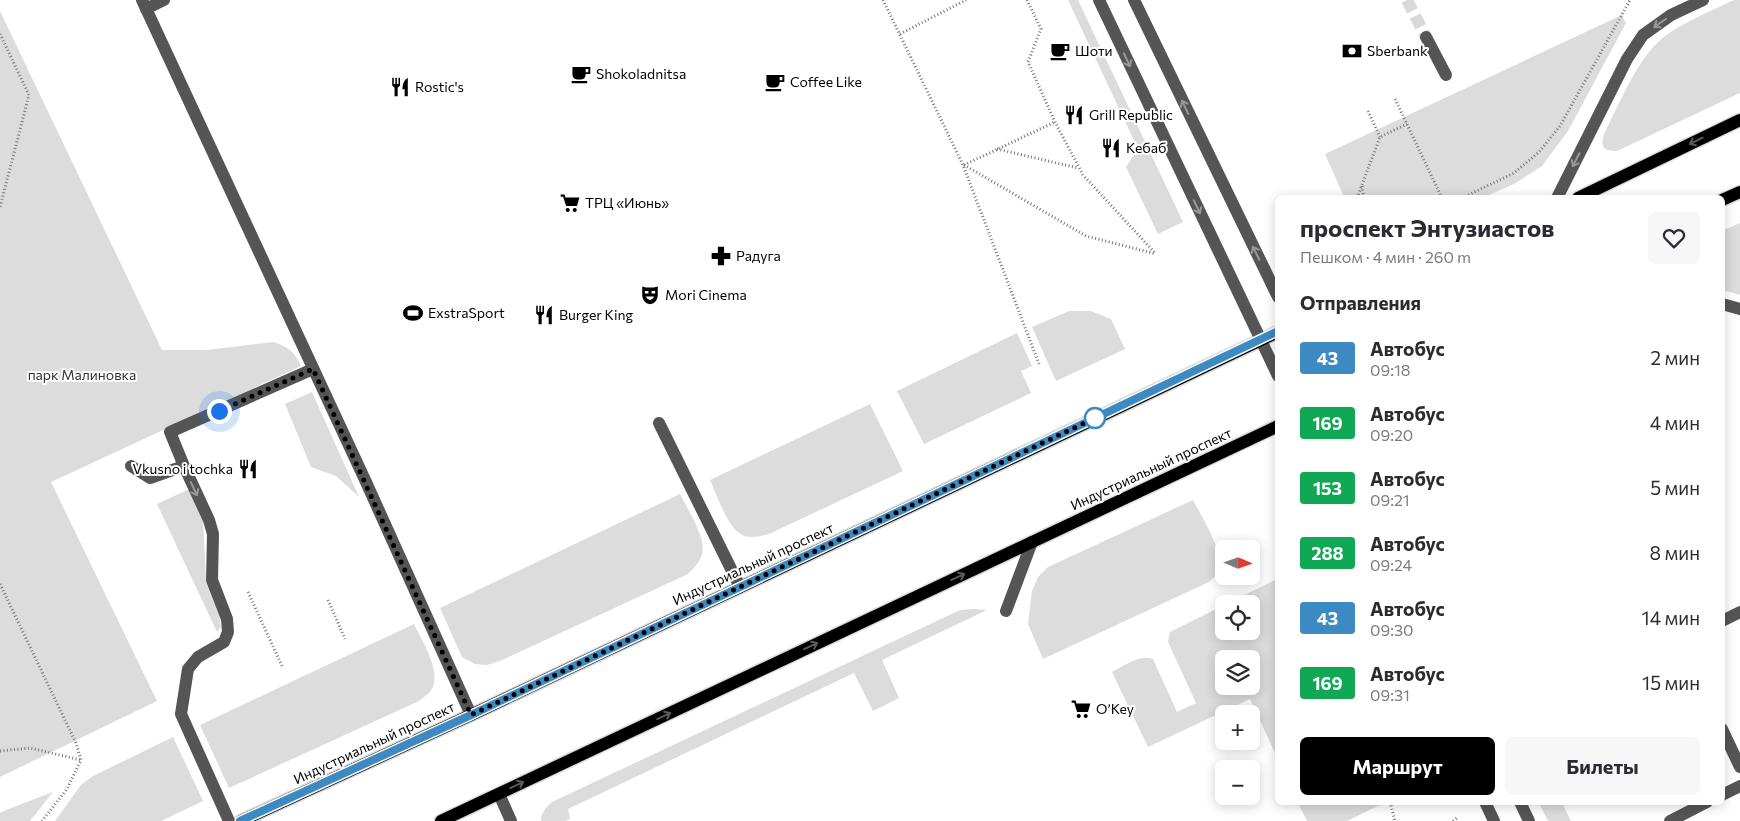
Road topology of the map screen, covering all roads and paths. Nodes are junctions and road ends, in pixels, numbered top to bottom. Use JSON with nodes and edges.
{"nodes":[{"id":1,"x":164,"y":0,"type":"edge"},
{"id":2,"x":883,"y":0,"type":"edge"},
{"id":3,"x":966,"y":0,"type":"edge"},
{"id":4,"x":1027,"y":0,"type":"edge"},
{"id":5,"x":1099,"y":0,"type":"edge"},
{"id":6,"x":1134,"y":0,"type":"edge"},
{"id":7,"x":1630,"y":0,"type":"edge"},
{"id":8,"x":1703,"y":0,"type":"edge"},
{"id":9,"x":144,"y":5,"type":"edge"},
{"id":10,"x":0,"y":34,"type":"edge"},
{"id":11,"x":900,"y":34,"type":"junction"},
{"id":12,"x":1426,"y":37,"type":"tunnel mouth"},
{"id":13,"x":1446,"y":75,"type":"dead end"},
{"id":14,"x":1395,"y":99,"type":"dead end"},
{"id":15,"x":1368,"y":111,"type":"dead end"},
{"id":16,"x":1740,"y":120,"type":"edge"},
{"id":17,"x":1055,"y":122,"type":"junction"},
{"id":18,"x":1406,"y":124,"type":"junction"},
{"id":19,"x":1380,"y":137,"type":"junction"},
{"id":20,"x":997,"y":149,"type":"junction"},
{"id":21,"x":963,"y":165,"type":"junction"},
{"id":22,"x":1079,"y":168,"type":"junction"},
{"id":23,"x":1362,"y":184,"type":"junction"},
{"id":24,"x":1740,"y":192,"type":"edge"},
{"id":25,"x":1358,"y":195,"type":"edge"},
{"id":26,"x":1364,"y":195,"type":"edge"},
{"id":27,"x":1441,"y":195,"type":"edge"},
{"id":28,"x":1468,"y":195,"type":"edge"},
{"id":29,"x":1559,"y":195,"type":"edge"},
{"id":30,"x":1584,"y":195,"type":"edge"},
{"id":31,"x":1725,"y":199,"type":"edge"},
{"id":32,"x":0,"y":207,"type":"edge"},
{"id":33,"x":1275,"y":291,"type":"edge"},
{"id":34,"x":1725,"y":305,"type":"edge"},
{"id":35,"x":1740,"y":309,"type":"edge"},
{"id":36,"x":1275,"y":333,"type":"edge"},
{"id":37,"x":1260,"y":340,"type":"junction"},
{"id":38,"x":1039,"y":364,"type":"dead end"},
{"id":39,"x":313,"y":369,"type":"junction"},
{"id":40,"x":1275,"y":370,"type":"edge"},
{"id":41,"x":659,"y":423,"type":"dead end"},
{"id":42,"x":1275,"y":427,"type":"edge"},
{"id":43,"x":131,"y":466,"type":"dead end"},
{"id":44,"x":184,"y":466,"type":"junction"},
{"id":45,"x":1032,"y":542,"type":"junction"},
{"id":46,"x":0,"y":584,"type":"edge"},
{"id":47,"x":740,"y":587,"type":"junction"},
{"id":48,"x":248,"y":592,"type":"dead end"},
{"id":49,"x":328,"y":600,"type":"dead end"},
{"id":50,"x":1006,"y":611,"type":"dead end"},
{"id":51,"x":1740,"y":612,"type":"edge"},
{"id":52,"x":1725,"y":620,"type":"edge"},
{"id":53,"x":345,"y":638,"type":"dead end"},
{"id":54,"x":282,"y":666,"type":"dead end"},
{"id":55,"x":471,"y":715,"type":"junction"},
{"id":56,"x":1725,"y":735,"type":"edge"},
{"id":57,"x":0,"y":751,"type":"edge"},
{"id":58,"x":81,"y":760,"type":"junction"},
{"id":59,"x":1740,"y":767,"type":"edge"},
{"id":60,"x":1740,"y":786,"type":"edge"},
{"id":61,"x":499,"y":794,"type":"junction"},
{"id":62,"x":1725,"y":794,"type":"edge"},
{"id":63,"x":1391,"y":805,"type":"edge"},
{"id":64,"x":1486,"y":805,"type":"edge"},
{"id":65,"x":1521,"y":805,"type":"edge"},
{"id":66,"x":1701,"y":805,"type":"edge"},
{"id":67,"x":1457,"y":818,"type":"dead end"},
{"id":68,"x":42,"y":821,"type":"edge"},
{"id":69,"x":229,"y":821,"type":"edge"},
{"id":70,"x":241,"y":821,"type":"edge"},
{"id":71,"x":441,"y":821,"type":"edge"},
{"id":72,"x":511,"y":821,"type":"edge"},
{"id":73,"x":1395,"y":821,"type":"edge"},
{"id":74,"x":1452,"y":821,"type":"edge"},
{"id":75,"x":1494,"y":821,"type":"edge"},
{"id":76,"x":1529,"y":821,"type":"edge"},
{"id":77,"x":1670,"y":821,"type":"edge"}],
"edges":[{"from":1,"to":9,"type":"street"},
{"from":2,"to":11,"type":"path"},
{"from":3,"to":11,"type":"path"},
{"from":4,"to":17,"type":"path"},
{"from":5,"to":37,"type":"street","one_way":true},
{"from":33,"to":6,"type":"street","one_way":true},
{"from":7,"to":28,"type":"path"},
{"from":8,"to":29,"type":"street","one_way":true},
{"from":9,"to":39,"type":"street"},
{"from":10,"to":32,"type":"path"},
{"from":11,"to":21,"type":"path"},
{"from":12,"to":13,"type":"street"},
{"from":14,"to":18,"type":"path"},
{"from":15,"to":19,"type":"path"},
{"from":16,"to":30,"type":"main road","one_way":true},
{"from":17,"to":20,"type":"path"},
{"from":17,"to":22,"type":"path"},
{"from":18,"to":19,"type":"path"},
{"from":18,"to":27,"type":"path"},
{"from":19,"to":23,"type":"path"},
{"from":20,"to":21,"type":"path"},
{"from":20,"to":22,"type":"path"},
{"from":21,"to":22,"type":"path"},
{"from":21,"to":38,"type":"path"},
{"from":23,"to":25,"type":"path"},
{"from":23,"to":26,"type":"path"},
{"from":24,"to":31,"type":"main road"},
{"from":34,"to":35,"type":"street"},
{"from":36,"to":37,"type":"main road","name":"Индустриальный проспект"},
{"from":37,"to":40,"type":"street"},
{"from":37,"to":47,"type":"main road","name":"Индустриальный проспект"},
{"from":39,"to":44,"type":"street"},
{"from":39,"to":55,"type":"street"},
{"from":41,"to":47,"type":"street"},
{"from":42,"to":45,"type":"main road","name":"Индустриальный проспект"},
{"from":43,"to":44,"type":"street"},
{"from":44,"to":69,"type":"street","one_way":true},
{"from":45,"to":50,"type":"street"},
{"from":61,"to":45,"type":"main road","name":"Индустриальный проспект","one_way":true},
{"from":46,"to":58,"type":"path"},
{"from":47,"to":55,"type":"main road","name":"Индустриальный проспект"},
{"from":48,"to":54,"type":"path"},
{"from":49,"to":53,"type":"path"},
{"from":51,"to":52,"type":"street"},
{"from":55,"to":70,"type":"main road","name":"Индустриальный проспект"},
{"from":56,"to":59,"type":"street"},
{"from":57,"to":58,"type":"path"},
{"from":58,"to":68,"type":"path"},
{"from":60,"to":62,"type":"street"},
{"from":61,"to":71,"type":"main road","name":"Индустриальный проспект"},
{"from":61,"to":72,"type":"street"},
{"from":63,"to":73,"type":"path"},
{"from":64,"to":75,"type":"street"},
{"from":65,"to":76,"type":"street"},
{"from":66,"to":77,"type":"street"},
{"from":67,"to":74,"type":"path"}]}
